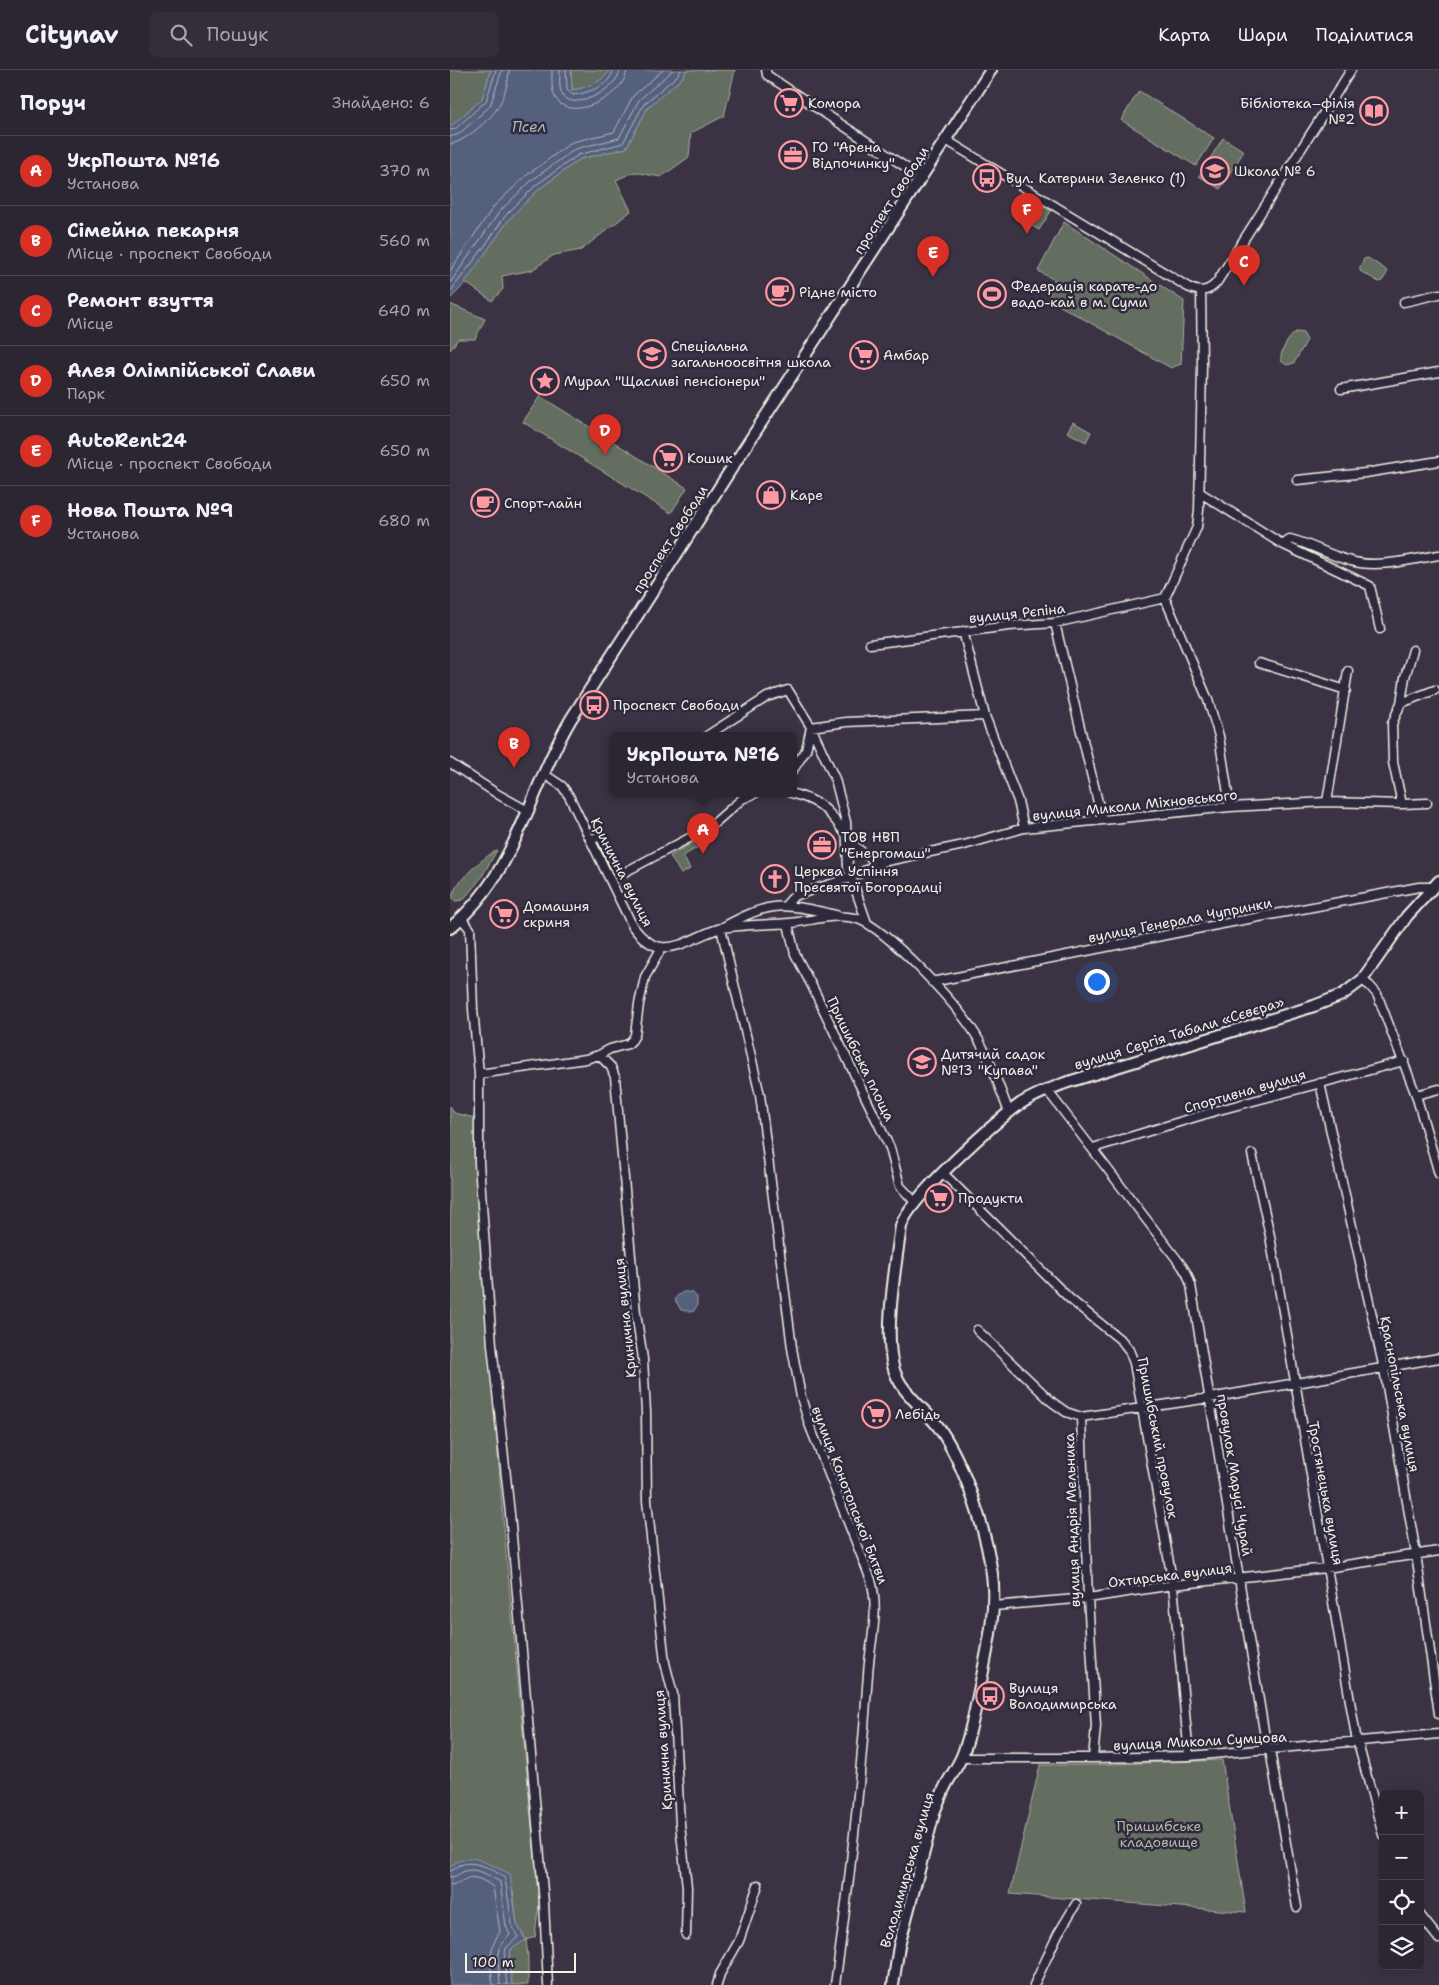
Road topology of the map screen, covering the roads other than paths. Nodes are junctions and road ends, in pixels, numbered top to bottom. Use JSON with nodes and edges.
{"nodes":[{"id":1,"x":991,"y":70,"type":"edge"},
{"id":2,"x":1351,"y":70,"type":"edge"},
{"id":3,"x":767,"y":73,"type":"edge"},
{"id":4,"x":946,"y":140,"type":"junction"},
{"id":5,"x":922,"y":178,"type":"junction"},
{"id":6,"x":1201,"y":291,"type":"junction"},
{"id":7,"x":1439,"y":294,"type":"edge"},
{"id":8,"x":1404,"y":302,"type":"dead end"},
{"id":9,"x":1439,"y":372,"type":"edge"},
{"id":10,"x":1340,"y":389,"type":"dead end"},
{"id":11,"x":1439,"y":461,"type":"edge"},
{"id":12,"x":1297,"y":480,"type":"dead end"},
{"id":13,"x":1199,"y":492,"type":"junction"},
{"id":14,"x":1282,"y":544,"type":"junction"},
{"id":15,"x":1439,"y":555,"type":"edge"},
{"id":16,"x":1166,"y":598,"type":"junction"},
{"id":17,"x":1055,"y":623,"type":"junction"},
{"id":18,"x":1380,"y":629,"type":"dead end"},
{"id":19,"x":963,"y":631,"type":"junction"},
{"id":20,"x":870,"y":644,"type":"dead end"},
{"id":21,"x":1413,"y":650,"type":"dead end"},
{"id":22,"x":1259,"y":663,"type":"dead end"},
{"id":23,"x":1348,"y":671,"type":"dead end"},
{"id":24,"x":1346,"y":690,"type":"junction"},
{"id":25,"x":1435,"y":690,"type":"dead end"},
{"id":26,"x":1400,"y":703,"type":"junction"},
{"id":27,"x":985,"y":716,"type":"junction"},
{"id":28,"x":811,"y":727,"type":"junction"},
{"id":29,"x":713,"y":732,"type":"edge"},
{"id":30,"x":450,"y":763,"type":"edge"},
{"id":31,"x":797,"y":764,"type":"edge"},
{"id":32,"x":544,"y":774,"type":"junction"},
{"id":33,"x":797,"y":795,"type":"edge"},
{"id":34,"x":747,"y":797,"type":"edge"},
{"id":35,"x":1327,"y":802,"type":"junction"},
{"id":36,"x":1427,"y":803,"type":"dead end"},
{"id":37,"x":1402,"y":804,"type":"junction"},
{"id":38,"x":1230,"y":807,"type":"junction"},
{"id":39,"x":528,"y":811,"type":"junction"},
{"id":40,"x":1102,"y":819,"type":"junction"},
{"id":41,"x":1024,"y":828,"type":"junction"},
{"id":42,"x":847,"y":836,"type":"junction"},
{"id":43,"x":590,"y":840,"type":"junction"},
{"id":44,"x":882,"y":862,"type":"junction"},
{"id":45,"x":852,"y":877,"type":"junction"},
{"id":46,"x":1436,"y":884,"type":"edge"},
{"id":47,"x":786,"y":905,"type":"junction"},
{"id":48,"x":841,"y":916,"type":"junction"},
{"id":49,"x":461,"y":918,"type":"junction"},
{"id":50,"x":867,"y":923,"type":"junction"},
{"id":51,"x":788,"y":924,"type":"junction"},
{"id":52,"x":450,"y":928,"type":"edge"},
{"id":53,"x":721,"y":928,"type":"junction"},
{"id":54,"x":662,"y":947,"type":"junction"},
{"id":55,"x":1362,"y":980,"type":"junction"},
{"id":56,"x":932,"y":982,"type":"junction"},
{"id":57,"x":599,"y":1056,"type":"junction"},
{"id":58,"x":1404,"y":1061,"type":"junction"},
{"id":59,"x":478,"y":1074,"type":"junction"},
{"id":60,"x":1320,"y":1083,"type":"junction"},
{"id":61,"x":1439,"y":1089,"type":"edge"},
{"id":62,"x":1047,"y":1090,"type":"junction"},
{"id":63,"x":1416,"y":1095,"type":"junction"},
{"id":64,"x":1010,"y":1112,"type":"junction"},
{"id":65,"x":1093,"y":1148,"type":"junction"},
{"id":66,"x":1252,"y":1154,"type":"dead end"},
{"id":67,"x":943,"y":1174,"type":"junction"},
{"id":68,"x":1439,"y":1174,"type":"edge"},
{"id":69,"x":915,"y":1202,"type":"junction"},
{"id":70,"x":977,"y":1330,"type":"dead end"},
{"id":71,"x":1439,"y":1358,"type":"edge"},
{"id":72,"x":1384,"y":1369,"type":"junction"},
{"id":73,"x":1295,"y":1384,"type":"junction"},
{"id":74,"x":1210,"y":1398,"type":"junction"},
{"id":75,"x":1141,"y":1408,"type":"junction"},
{"id":76,"x":1081,"y":1417,"type":"junction"},
{"id":77,"x":1439,"y":1552,"type":"edge"},
{"id":78,"x":1416,"y":1554,"type":"junction"},
{"id":79,"x":1326,"y":1568,"type":"junction"},
{"id":80,"x":1239,"y":1579,"type":"junction"},
{"id":81,"x":1173,"y":1585,"type":"junction"},
{"id":82,"x":1088,"y":1598,"type":"junction"},
{"id":83,"x":993,"y":1606,"type":"junction"},
{"id":84,"x":1439,"y":1714,"type":"edge"},
{"id":85,"x":1439,"y":1734,"type":"edge"},
{"id":86,"x":1358,"y":1742,"type":"junction"},
{"id":87,"x":1270,"y":1750,"type":"junction"},
{"id":88,"x":1189,"y":1756,"type":"junction"},
{"id":89,"x":961,"y":1758,"type":"junction"},
{"id":90,"x":1093,"y":1758,"type":"junction"},
{"id":91,"x":1379,"y":1820,"type":"edge"},
{"id":92,"x":758,"y":1886,"type":"dead end"},
{"id":93,"x":1076,"y":1904,"type":"dead end"},
{"id":94,"x":1298,"y":1907,"type":"dead end"},
{"id":95,"x":1424,"y":1921,"type":"edge"},
{"id":96,"x":686,"y":1935,"type":"dead end"},
{"id":97,"x":1439,"y":1939,"type":"edge"},
{"id":98,"x":548,"y":1985,"type":"edge"},
{"id":99,"x":717,"y":1985,"type":"edge"},
{"id":100,"x":835,"y":1985,"type":"edge"},
{"id":101,"x":893,"y":1985,"type":"edge"},
{"id":102,"x":1034,"y":1985,"type":"edge"}],
"edges":[{"from":1,"to":4,"type":"main road","name":"проспект Свободи"},
{"from":2,"to":6,"type":"street"},
{"from":3,"to":5,"type":"street"},
{"from":4,"to":5,"type":"main road","name":"проспект Свободи"},
{"from":4,"to":6,"type":"street"},
{"from":5,"to":32,"type":"main road","name":"проспект Свободи"},
{"from":6,"to":13,"type":"street"},
{"from":7,"to":8,"type":"street"},
{"from":9,"to":10,"type":"street"},
{"from":11,"to":12,"type":"street"},
{"from":13,"to":14,"type":"street"},
{"from":13,"to":16,"type":"street"},
{"from":14,"to":15,"type":"street"},
{"from":14,"to":18,"type":"street"},
{"from":16,"to":17,"type":"street","name":"вулиця Рєпіна"},
{"from":16,"to":38,"type":"street"},
{"from":17,"to":19,"type":"street","name":"вулиця Рєпіна"},
{"from":17,"to":40,"type":"street"},
{"from":19,"to":20,"type":"street","name":"вулиця Рєпіна"},
{"from":19,"to":27,"type":"street"},
{"from":21,"to":26,"type":"street"},
{"from":22,"to":24,"type":"street"},
{"from":23,"to":24,"type":"street"},
{"from":24,"to":35,"type":"street"},
{"from":25,"to":26,"type":"street"},
{"from":26,"to":37,"type":"street"},
{"from":27,"to":28,"type":"street"},
{"from":27,"to":41,"type":"street"},
{"from":28,"to":29,"type":"street"},
{"from":28,"to":31,"type":"street"},
{"from":28,"to":42,"type":"street"},
{"from":30,"to":39,"type":"street"},
{"from":32,"to":39,"type":"main road","name":"проспект Свободи"},
{"from":32,"to":43,"type":"street","name":"Кринична вулиця"},
{"from":33,"to":42,"type":"street"},
{"from":34,"to":43,"type":"street"},
{"from":35,"to":37,"type":"street","name":"вулиця Миколи Міхновського"},
{"from":35,"to":38,"type":"street","name":"вулиця Миколи Міхновського"},
{"from":36,"to":37,"type":"street","name":"вулиця Миколи Міхновського"},
{"from":38,"to":40,"type":"street","name":"вулиця Миколи Міхновського"},
{"from":39,"to":49,"type":"main road","name":"проспект Свободи"},
{"from":40,"to":41,"type":"street","name":"вулиця Миколи Міхновського"},
{"from":41,"to":44,"type":"street","name":"вулиця Миколи Міхновського"},
{"from":42,"to":44,"type":"street"},
{"from":42,"to":45,"type":"street"},
{"from":43,"to":54,"type":"street","name":"Кринична вулиця"},
{"from":44,"to":45,"type":"street","name":"вулиця Миколи Міхновського"},
{"from":45,"to":47,"type":"street","name":"вулиця Миколи Міхновського"},
{"from":45,"to":50,"type":"street"},
{"from":46,"to":55,"type":"main road","name":"вулиця Сергія Табали «Сєвєра»"},
{"from":46,"to":56,"type":"street","name":"вулиця Генерала Чупринки"},
{"from":47,"to":48,"type":"street"},
{"from":47,"to":53,"type":"street"},
{"from":48,"to":50,"type":"street"},
{"from":48,"to":51,"type":"street"},
{"from":49,"to":52,"type":"main road","name":"проспект Свободи"},
{"from":49,"to":59,"type":"street"},
{"from":50,"to":56,"type":"street"},
{"from":51,"to":53,"type":"street"},
{"from":51,"to":69,"type":"street","name":"Пришибська площа"},
{"from":53,"to":54,"type":"street"},
{"from":53,"to":100,"type":"street","name":"вулиця Конотопської Битви"},
{"from":54,"to":57,"type":"street"},
{"from":55,"to":58,"type":"street"},
{"from":55,"to":62,"type":"main road","name":"вулиця Сергія Табали «Сєвєра»"},
{"from":56,"to":64,"type":"street"},
{"from":57,"to":59,"type":"street"},
{"from":57,"to":96,"type":"street","name":"Кринична вулиця"},
{"from":58,"to":60,"type":"street","name":"Спортивна вулиця"},
{"from":58,"to":63,"type":"street"},
{"from":59,"to":98,"type":"street"},
{"from":60,"to":65,"type":"street","name":"Спортивна вулиця"},
{"from":60,"to":72,"type":"street","name":"Краснопільська вулиця"},
{"from":61,"to":63,"type":"street"},
{"from":62,"to":64,"type":"main road","name":"вулиця Сергія Табали «Сєвєра»"},
{"from":62,"to":65,"type":"street","name":"провулок Марусі Чурай"},
{"from":63,"to":68,"type":"street"},
{"from":64,"to":67,"type":"main road","name":"вулиця Сергія Табали «Сєвєра»"},
{"from":65,"to":74,"type":"street","name":"провулок Марусі Чурай"},
{"from":66,"to":73,"type":"street","name":"Тростянецька вулиця"},
{"from":67,"to":69,"type":"main road","name":"вулиця Сергія Табали «Сєвєра»"},
{"from":67,"to":75,"type":"street","name":"Пришибський провулок"},
{"from":69,"to":83,"type":"main road","name":"Володимирська вулиця"},
{"from":70,"to":76,"type":"street","name":"вулиця Андрія Мельника"},
{"from":71,"to":72,"type":"street"},
{"from":72,"to":73,"type":"street"},
{"from":72,"to":78,"type":"street","name":"Краснопільська вулиця"},
{"from":73,"to":74,"type":"street"},
{"from":73,"to":79,"type":"street","name":"Тростянецька вулиця"},
{"from":74,"to":75,"type":"street"},
{"from":74,"to":80,"type":"street","name":"провулок Марусі Чурай"},
{"from":75,"to":76,"type":"street"},
{"from":75,"to":81,"type":"street","name":"Пришибський провулок"},
{"from":76,"to":82,"type":"street","name":"вулиця Андрія Мельника"},
{"from":77,"to":78,"type":"street","name":"Охтирська вулиця"},
{"from":78,"to":79,"type":"street","name":"Охтирська вулиця"},
{"from":78,"to":84,"type":"street","name":"Краснопільська вулиця"},
{"from":79,"to":80,"type":"street","name":"Охтирська вулиця"},
{"from":79,"to":86,"type":"street","name":"Тростянецька вулиця"},
{"from":80,"to":81,"type":"street","name":"Охтирська вулиця"},
{"from":80,"to":87,"type":"street","name":"провулок Марусі Чурай"},
{"from":81,"to":82,"type":"street","name":"Охтирська вулиця"},
{"from":81,"to":88,"type":"street","name":"Пришибський провулок"},
{"from":82,"to":83,"type":"street","name":"Охтирська вулиця"},
{"from":82,"to":90,"type":"street","name":"вулиця Андрія Мельника"},
{"from":83,"to":89,"type":"main road","name":"Володимирська вулиця"},
{"from":85,"to":86,"type":"street","name":"вулиця Миколи Сумцова"},
{"from":86,"to":87,"type":"street","name":"вулиця Миколи Сумцова"},
{"from":86,"to":91,"type":"street","name":"Тростянецька вулиця"},
{"from":87,"to":88,"type":"street","name":"вулиця Миколи Сумцова"},
{"from":87,"to":94,"type":"street","name":"провулок Марусі Чурай"},
{"from":88,"to":90,"type":"street","name":"вулиця Миколи Сумцова"},
{"from":89,"to":90,"type":"street","name":"вулиця Миколи Сумцова"},
{"from":89,"to":101,"type":"main road","name":"Володимирська вулиця"},
{"from":92,"to":99,"type":"street"},
{"from":93,"to":102,"type":"street"},
{"from":95,"to":97,"type":"street"}]}
